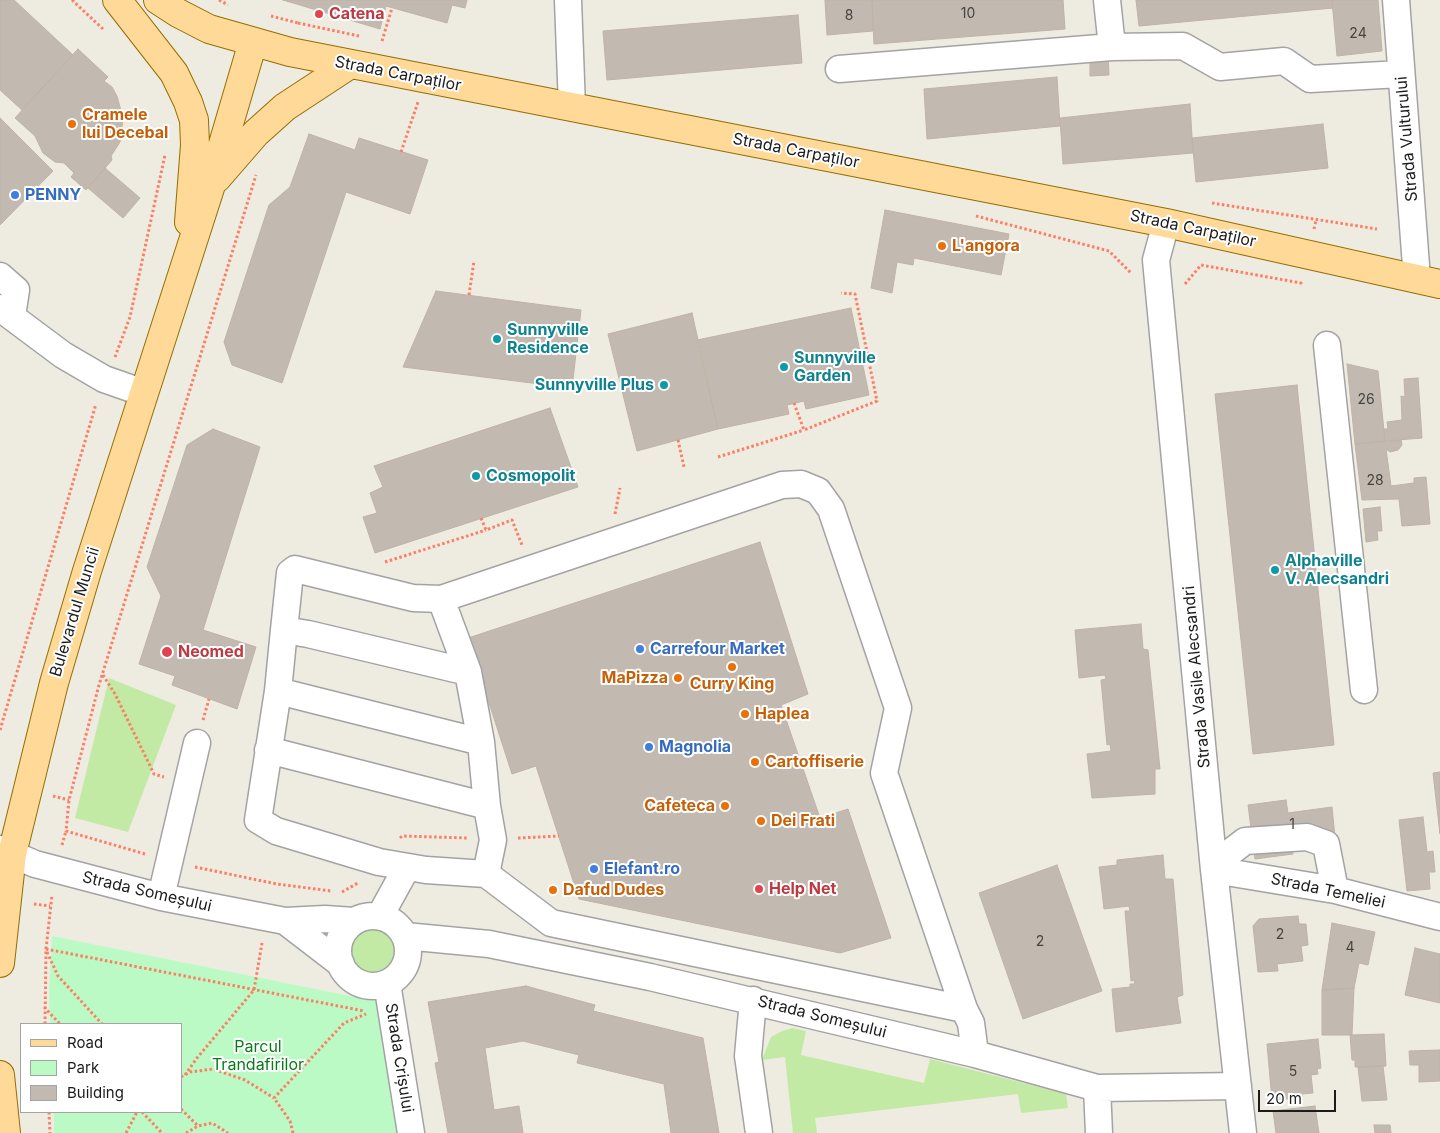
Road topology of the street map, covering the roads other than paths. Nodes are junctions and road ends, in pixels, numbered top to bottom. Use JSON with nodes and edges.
{"nodes":[{"id":1,"x":117,"y":0,"type":"edge"},
{"id":2,"x":158,"y":0,"type":"edge"},
{"id":3,"x":568,"y":0,"type":"edge"},
{"id":4,"x":1107,"y":0,"type":"edge"},
{"id":5,"x":1396,"y":0,"type":"edge"},
{"id":6,"x":252,"y":42,"type":"junction"},
{"id":7,"x":1112,"y":47,"type":"junction"},
{"id":8,"x":349,"y":65,"type":"junction"},
{"id":9,"x":839,"y":69,"type":"dead end"},
{"id":10,"x":1401,"y":74,"type":"junction"},
{"id":11,"x":572,"y":107,"type":"junction"},
{"id":12,"x":211,"y":185,"type":"junction"},
{"id":13,"x":1166,"y":222,"type":"junction"},
{"id":14,"x":185,"y":270,"type":"junction"},
{"id":15,"x":0,"y":276,"type":"edge"},
{"id":16,"x":1428,"y":281,"type":"edge"},
{"id":17,"x":6,"y":312,"type":"edge"},
{"id":18,"x":1326,"y":345,"type":"dead end"},
{"id":19,"x":144,"y":393,"type":"junction"},
{"id":20,"x":441,"y":599,"type":"junction"},
{"id":21,"x":284,"y":630,"type":"junction"},
{"id":22,"x":468,"y":672,"type":"junction"},
{"id":23,"x":1364,"y":690,"type":"dead end"},
{"id":24,"x":278,"y":691,"type":"junction"},
{"id":25,"x":481,"y":742,"type":"junction"},
{"id":26,"x":197,"y":743,"type":"dead end"},
{"id":27,"x":268,"y":750,"type":"junction"},
{"id":28,"x":487,"y":806,"type":"junction"},
{"id":29,"x":6,"y":851,"type":"edge"},
{"id":30,"x":407,"y":867,"type":"junction"},
{"id":31,"x":1214,"y":870,"type":"junction"},
{"id":32,"x":486,"y":874,"type":"junction"},
{"id":33,"x":1336,"y":890,"type":"junction"},
{"id":34,"x":161,"y":897,"type":"junction"},
{"id":35,"x":380,"y":916,"type":"junction"},
{"id":36,"x":1440,"y":916,"type":"edge"},
{"id":37,"x":285,"y":921,"type":"junction"},
{"id":38,"x":354,"y":921,"type":"junction"},
{"id":39,"x":405,"y":936,"type":"junction"},
{"id":40,"x":0,"y":963,"type":"edge"},
{"id":41,"x":341,"y":964,"type":"junction"},
{"id":42,"x":387,"y":983,"type":"junction"},
{"id":43,"x":753,"y":1000,"type":"junction"},
{"id":44,"x":964,"y":1009,"type":"junction"},
{"id":45,"x":975,"y":1054,"type":"junction"},
{"id":46,"x":0,"y":1075,"type":"edge"},
{"id":47,"x":1238,"y":1086,"type":"junction"},
{"id":48,"x":1097,"y":1088,"type":"junction"},
{"id":49,"x":6,"y":1133,"type":"edge"},
{"id":50,"x":411,"y":1133,"type":"edge"},
{"id":51,"x":760,"y":1133,"type":"edge"},
{"id":52,"x":1099,"y":1133,"type":"edge"},
{"id":53,"x":1244,"y":1133,"type":"edge"}],
"edges":[{"from":1,"to":14,"type":"main road","name":"Bulevardul Muncii"},
{"from":2,"to":6,"type":"main road","name":"Strada Carpaților"},
{"from":3,"to":11,"type":"street"},
{"from":4,"to":7,"type":"street"},
{"from":5,"to":10,"type":"street","name":"Strada Vulturului"},
{"from":6,"to":8,"type":"main road","name":"Strada Carpaților"},
{"from":6,"to":12,"type":"main road","name":"Bulevardul Muncii"},
{"from":7,"to":9,"type":"street"},
{"from":7,"to":10,"type":"street"},
{"from":8,"to":11,"type":"main road","name":"Strada Carpaților"},
{"from":8,"to":12,"type":"main road","name":"Bulevardul Muncii"},
{"from":10,"to":16,"type":"street","name":"Strada Vulturului"},
{"from":11,"to":13,"type":"main road","name":"Strada Carpaților"},
{"from":12,"to":14,"type":"main road","name":"Bulevardul Muncii"},
{"from":13,"to":16,"type":"main road","name":"Strada Carpaților"},
{"from":13,"to":31,"type":"street","name":"Strada Vasile Alecsandri"},
{"from":14,"to":19,"type":"main road","name":"Bulevardul Muncii"},
{"from":15,"to":17,"type":"street"},
{"from":17,"to":19,"type":"street"},
{"from":18,"to":23,"type":"street"},
{"from":19,"to":29,"type":"main road","name":"Bulevardul Muncii"},
{"from":20,"to":21,"type":"street"},
{"from":20,"to":22,"type":"street"},
{"from":20,"to":44,"type":"street"},
{"from":21,"to":22,"type":"street"},
{"from":21,"to":24,"type":"street"},
{"from":22,"to":25,"type":"street"},
{"from":24,"to":25,"type":"street"},
{"from":24,"to":27,"type":"street"},
{"from":25,"to":28,"type":"street"},
{"from":26,"to":34,"type":"street"},
{"from":27,"to":28,"type":"street"},
{"from":27,"to":30,"type":"street"},
{"from":28,"to":32,"type":"street"},
{"from":29,"to":34,"type":"street","name":"Strada Someșului"},
{"from":29,"to":40,"type":"main road","name":"Bulevardul Muncii"},
{"from":30,"to":32,"type":"street"},
{"from":30,"to":35,"type":"street"},
{"from":31,"to":33,"type":"street","name":"Strada Temeliei"},
{"from":31,"to":33,"type":"street"},
{"from":31,"to":47,"type":"street","name":"Strada Vasile Alecsandri"},
{"from":32,"to":44,"type":"street"},
{"from":33,"to":36,"type":"street","name":"Strada Temeliei"},
{"from":34,"to":37,"type":"street","name":"Strada Someșului"},
{"from":35,"to":38,"type":"street","name":"Strada Someșului"},
{"from":35,"to":39,"type":"street"},
{"from":37,"to":38,"type":"street","name":"Strada Someșului"},
{"from":37,"to":41,"type":"street","name":"Strada Someșului"},
{"from":38,"to":41,"type":"street"},
{"from":39,"to":42,"type":"street"},
{"from":39,"to":43,"type":"street","name":"Strada Someșului"},
{"from":41,"to":42,"type":"street","name":"Strada Someșului"},
{"from":42,"to":50,"type":"street","name":"Strada Crișului"},
{"from":43,"to":45,"type":"street","name":"Strada Someșului"},
{"from":43,"to":51,"type":"street"},
{"from":44,"to":45,"type":"street"},
{"from":45,"to":48,"type":"street","name":"Strada Someșului"},
{"from":46,"to":49,"type":"main road"},
{"from":47,"to":48,"type":"street","name":"Strada Someșului"},
{"from":47,"to":53,"type":"street","name":"Strada Vasile Alecsandri"},
{"from":48,"to":52,"type":"street"}]}
